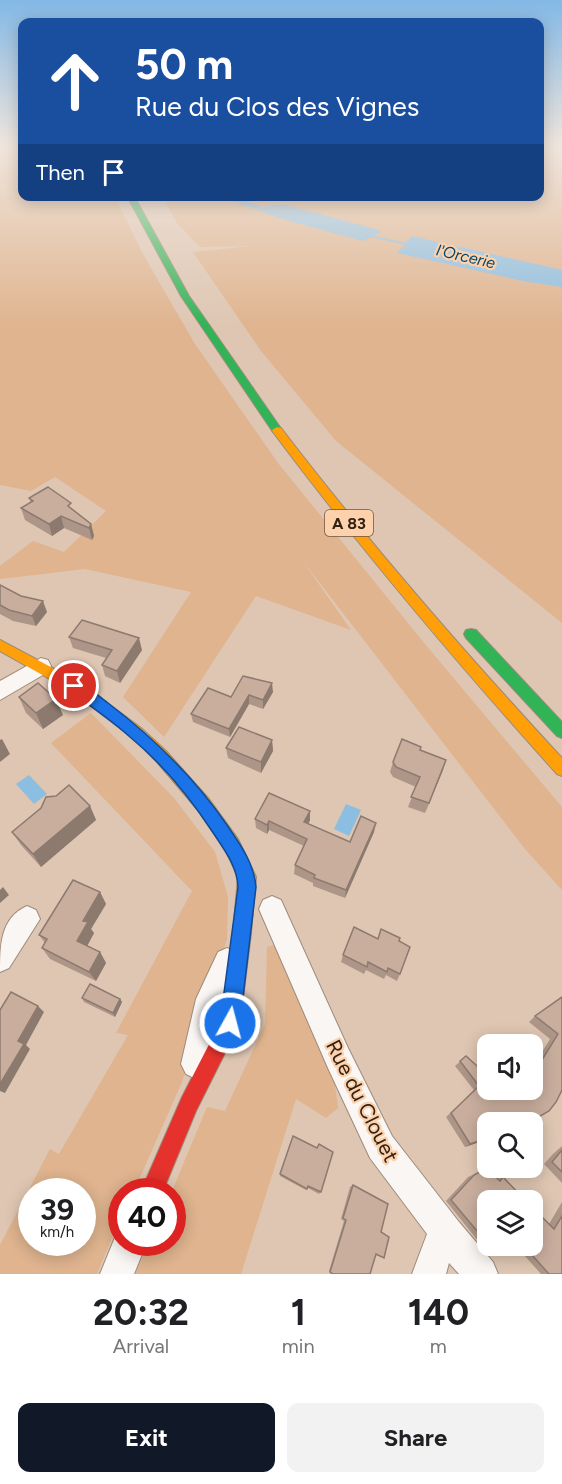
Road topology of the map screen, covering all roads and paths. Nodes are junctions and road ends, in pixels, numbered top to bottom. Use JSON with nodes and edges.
{"nodes":[{"id":1,"x":136,"y":207,"type":"edge"},
{"id":2,"x":150,"y":207,"type":"edge"},
{"id":3,"x":195,"y":284,"type":"dead end"},
{"id":4,"x":226,"y":331,"type":"dead end"},
{"id":5,"x":238,"y":349,"type":"dead end"},
{"id":6,"x":458,"y":620,"type":"dead end"},
{"id":7,"x":0,"y":645,"type":"edge"},
{"id":8,"x":41,"y":666,"type":"junction"},
{"id":9,"x":0,"y":692,"type":"edge"},
{"id":10,"x":562,"y":732,"type":"edge"},
{"id":11,"x":562,"y":769,"type":"edge"},
{"id":12,"x":272,"y":909,"type":"dead end"},
{"id":13,"x":27,"y":919,"type":"dead end"},
{"id":14,"x":240,"y":938,"type":"joint"},
{"id":15,"x":0,"y":959,"type":"edge"},
{"id":16,"x":189,"y":1104,"type":"joint"},
{"id":17,"x":158,"y":1178,"type":"edge"},
{"id":18,"x":447,"y":1234,"type":"junction"},
{"id":19,"x":124,"y":1256,"type":"edge"},
{"id":20,"x":117,"y":1274,"type":"edge"},
{"id":21,"x":429,"y":1274,"type":"edge"},
{"id":22,"x":481,"y":1274,"type":"edge"}],
"edges":[{"from":1,"to":11,"type":"main road","number":"A 83"},
{"from":2,"to":3,"type":"main road"},
{"from":4,"to":5,"type":"main road"},
{"from":6,"to":10,"type":"main road"},
{"from":7,"to":8,"type":"main road"},
{"from":8,"to":9,"type":"street"},
{"from":8,"to":14,"type":"main road"},
{"from":12,"to":18,"type":"street","name":"Rue du Clouet"},
{"from":13,"to":15,"type":"street"},
{"from":14,"to":16,"type":"street"},
{"from":16,"to":17,"type":"main road"},
{"from":18,"to":21,"type":"street"},
{"from":18,"to":22,"type":"street","name":"Rue du Clouet"},
{"from":19,"to":20,"type":"street"}]}
